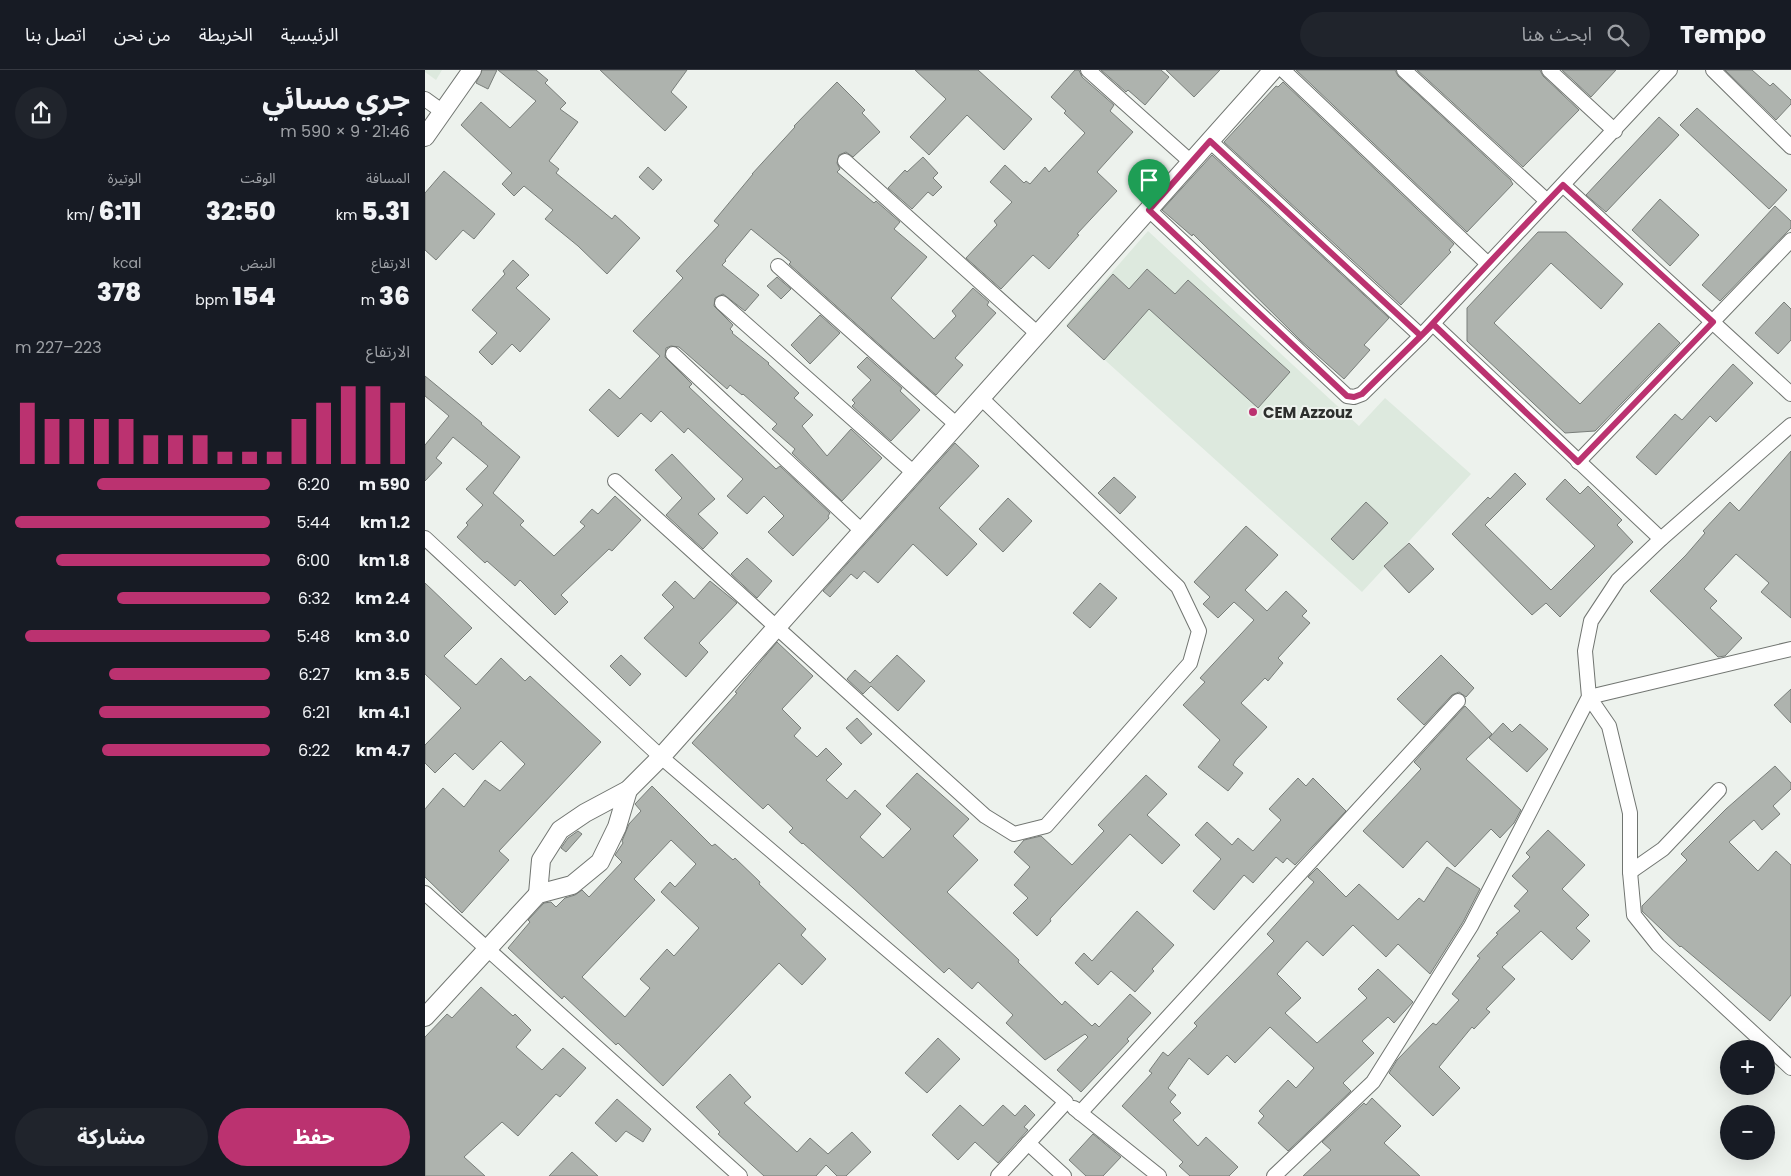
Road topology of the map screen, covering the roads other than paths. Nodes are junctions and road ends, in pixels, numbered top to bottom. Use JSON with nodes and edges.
{"nodes":[{"id":1,"x":472,"y":70,"type":"edge"},
{"id":2,"x":1088,"y":70,"type":"edge"},
{"id":3,"x":1273,"y":70,"type":"edge"},
{"id":4,"x":1283,"y":70,"type":"edge"},
{"id":5,"x":1404,"y":70,"type":"edge"},
{"id":6,"x":1549,"y":70,"type":"edge"},
{"id":7,"x":1670,"y":70,"type":"edge"},
{"id":8,"x":1713,"y":70,"type":"edge"},
{"id":9,"x":425,"y":99,"type":"edge"},
{"id":10,"x":443,"y":112,"type":"junction"},
{"id":11,"x":1615,"y":131,"type":"junction"},
{"id":12,"x":425,"y":137,"type":"edge"},
{"id":13,"x":1210,"y":141,"type":"junction"},
{"id":14,"x":1791,"y":147,"type":"edge"},
{"id":15,"x":845,"y":161,"type":"dead end"},
{"id":16,"x":1191,"y":162,"type":"junction"},
{"id":17,"x":1563,"y":185,"type":"junction"},
{"id":18,"x":1547,"y":201,"type":"junction"},
{"id":19,"x":1149,"y":210,"type":"junction"},
{"id":20,"x":1791,"y":240,"type":"edge"},
{"id":21,"x":1489,"y":264,"type":"junction"},
{"id":22,"x":778,"y":266,"type":"dead end"},
{"id":23,"x":722,"y":303,"type":"dead end"},
{"id":24,"x":1713,"y":322,"type":"junction"},
{"id":25,"x":1433,"y":324,"type":"junction"},
{"id":26,"x":1038,"y":334,"type":"junction"},
{"id":27,"x":1421,"y":336,"type":"junction"},
{"id":28,"x":673,"y":354,"type":"dead end"},
{"id":29,"x":1791,"y":394,"type":"edge"},
{"id":30,"x":981,"y":398,"type":"junction"},
{"id":31,"x":957,"y":425,"type":"junction"},
{"id":32,"x":1791,"y":425,"type":"edge"},
{"id":33,"x":1578,"y":462,"type":"junction"},
{"id":34,"x":914,"y":473,"type":"junction"},
{"id":35,"x":615,"y":481,"type":"dead end"},
{"id":36,"x":863,"y":531,"type":"junction"},
{"id":37,"x":425,"y":538,"type":"edge"},
{"id":38,"x":1661,"y":539,"type":"junction"},
{"id":39,"x":777,"y":627,"type":"junction"},
{"id":40,"x":1791,"y":649,"type":"edge"},
{"id":41,"x":1589,"y":697,"type":"junction"},
{"id":42,"x":1458,"y":701,"type":"dead end"},
{"id":43,"x":661,"y":757,"type":"junction"},
{"id":44,"x":628,"y":790,"type":"junction"},
{"id":45,"x":1719,"y":790,"type":"dead end"},
{"id":46,"x":1630,"y":872,"type":"junction"},
{"id":47,"x":425,"y":893,"type":"edge"},
{"id":48,"x":538,"y":894,"type":"junction"},
{"id":49,"x":488,"y":950,"type":"junction"},
{"id":50,"x":425,"y":1017,"type":"edge"},
{"id":51,"x":1791,"y":1068,"type":"edge"},
{"id":52,"x":1066,"y":1102,"type":"junction"},
{"id":53,"x":1079,"y":1113,"type":"junction"},
{"id":54,"x":1028,"y":1143,"type":"junction"},
{"id":55,"x":740,"y":1176,"type":"edge"},
{"id":56,"x":998,"y":1176,"type":"edge"},
{"id":57,"x":1064,"y":1176,"type":"edge"},
{"id":58,"x":1159,"y":1176,"type":"edge"},
{"id":59,"x":1274,"y":1176,"type":"edge"}],
"edges":[{"from":1,"to":10,"type":"street"},
{"from":2,"to":16,"type":"street"},
{"from":3,"to":13,"type":"street"},
{"from":4,"to":21,"type":"street"},
{"from":5,"to":18,"type":"street"},
{"from":6,"to":11,"type":"street"},
{"from":7,"to":11,"type":"street"},
{"from":8,"to":14,"type":"street"},
{"from":9,"to":10,"type":"street"},
{"from":10,"to":12,"type":"street"},
{"from":11,"to":17,"type":"street"},
{"from":13,"to":16,"type":"street"},
{"from":13,"to":27,"type":"street"},
{"from":15,"to":26,"type":"street"},
{"from":16,"to":19,"type":"street"},
{"from":17,"to":18,"type":"street"},
{"from":17,"to":24,"type":"street"},
{"from":18,"to":21,"type":"street"},
{"from":19,"to":26,"type":"street"},
{"from":19,"to":27,"type":"street"},
{"from":20,"to":24,"type":"street"},
{"from":21,"to":25,"type":"street"},
{"from":22,"to":31,"type":"street"},
{"from":23,"to":34,"type":"street"},
{"from":24,"to":29,"type":"street"},
{"from":24,"to":33,"type":"street"},
{"from":25,"to":27,"type":"street"},
{"from":25,"to":33,"type":"street"},
{"from":26,"to":30,"type":"street"},
{"from":28,"to":36,"type":"street"},
{"from":30,"to":31,"type":"street"},
{"from":30,"to":39,"type":"street"},
{"from":31,"to":34,"type":"street"},
{"from":32,"to":38,"type":"street"},
{"from":33,"to":38,"type":"street"},
{"from":34,"to":36,"type":"street"},
{"from":35,"to":39,"type":"street"},
{"from":36,"to":39,"type":"street"},
{"from":37,"to":43,"type":"street"},
{"from":38,"to":41,"type":"street"},
{"from":39,"to":43,"type":"street"},
{"from":40,"to":41,"type":"street"},
{"from":41,"to":46,"type":"street"},
{"from":41,"to":59,"type":"street"},
{"from":42,"to":53,"type":"street"},
{"from":43,"to":44,"type":"street"},
{"from":43,"to":52,"type":"street"},
{"from":44,"to":48,"type":"street"},
{"from":44,"to":48,"type":"street"},
{"from":45,"to":46,"type":"street"},
{"from":46,"to":51,"type":"street"},
{"from":47,"to":49,"type":"street"},
{"from":48,"to":49,"type":"street"},
{"from":49,"to":50,"type":"street"},
{"from":49,"to":55,"type":"street"},
{"from":52,"to":53,"type":"street"},
{"from":52,"to":54,"type":"street"},
{"from":53,"to":58,"type":"street"},
{"from":54,"to":56,"type":"street"},
{"from":54,"to":57,"type":"street"}]}
